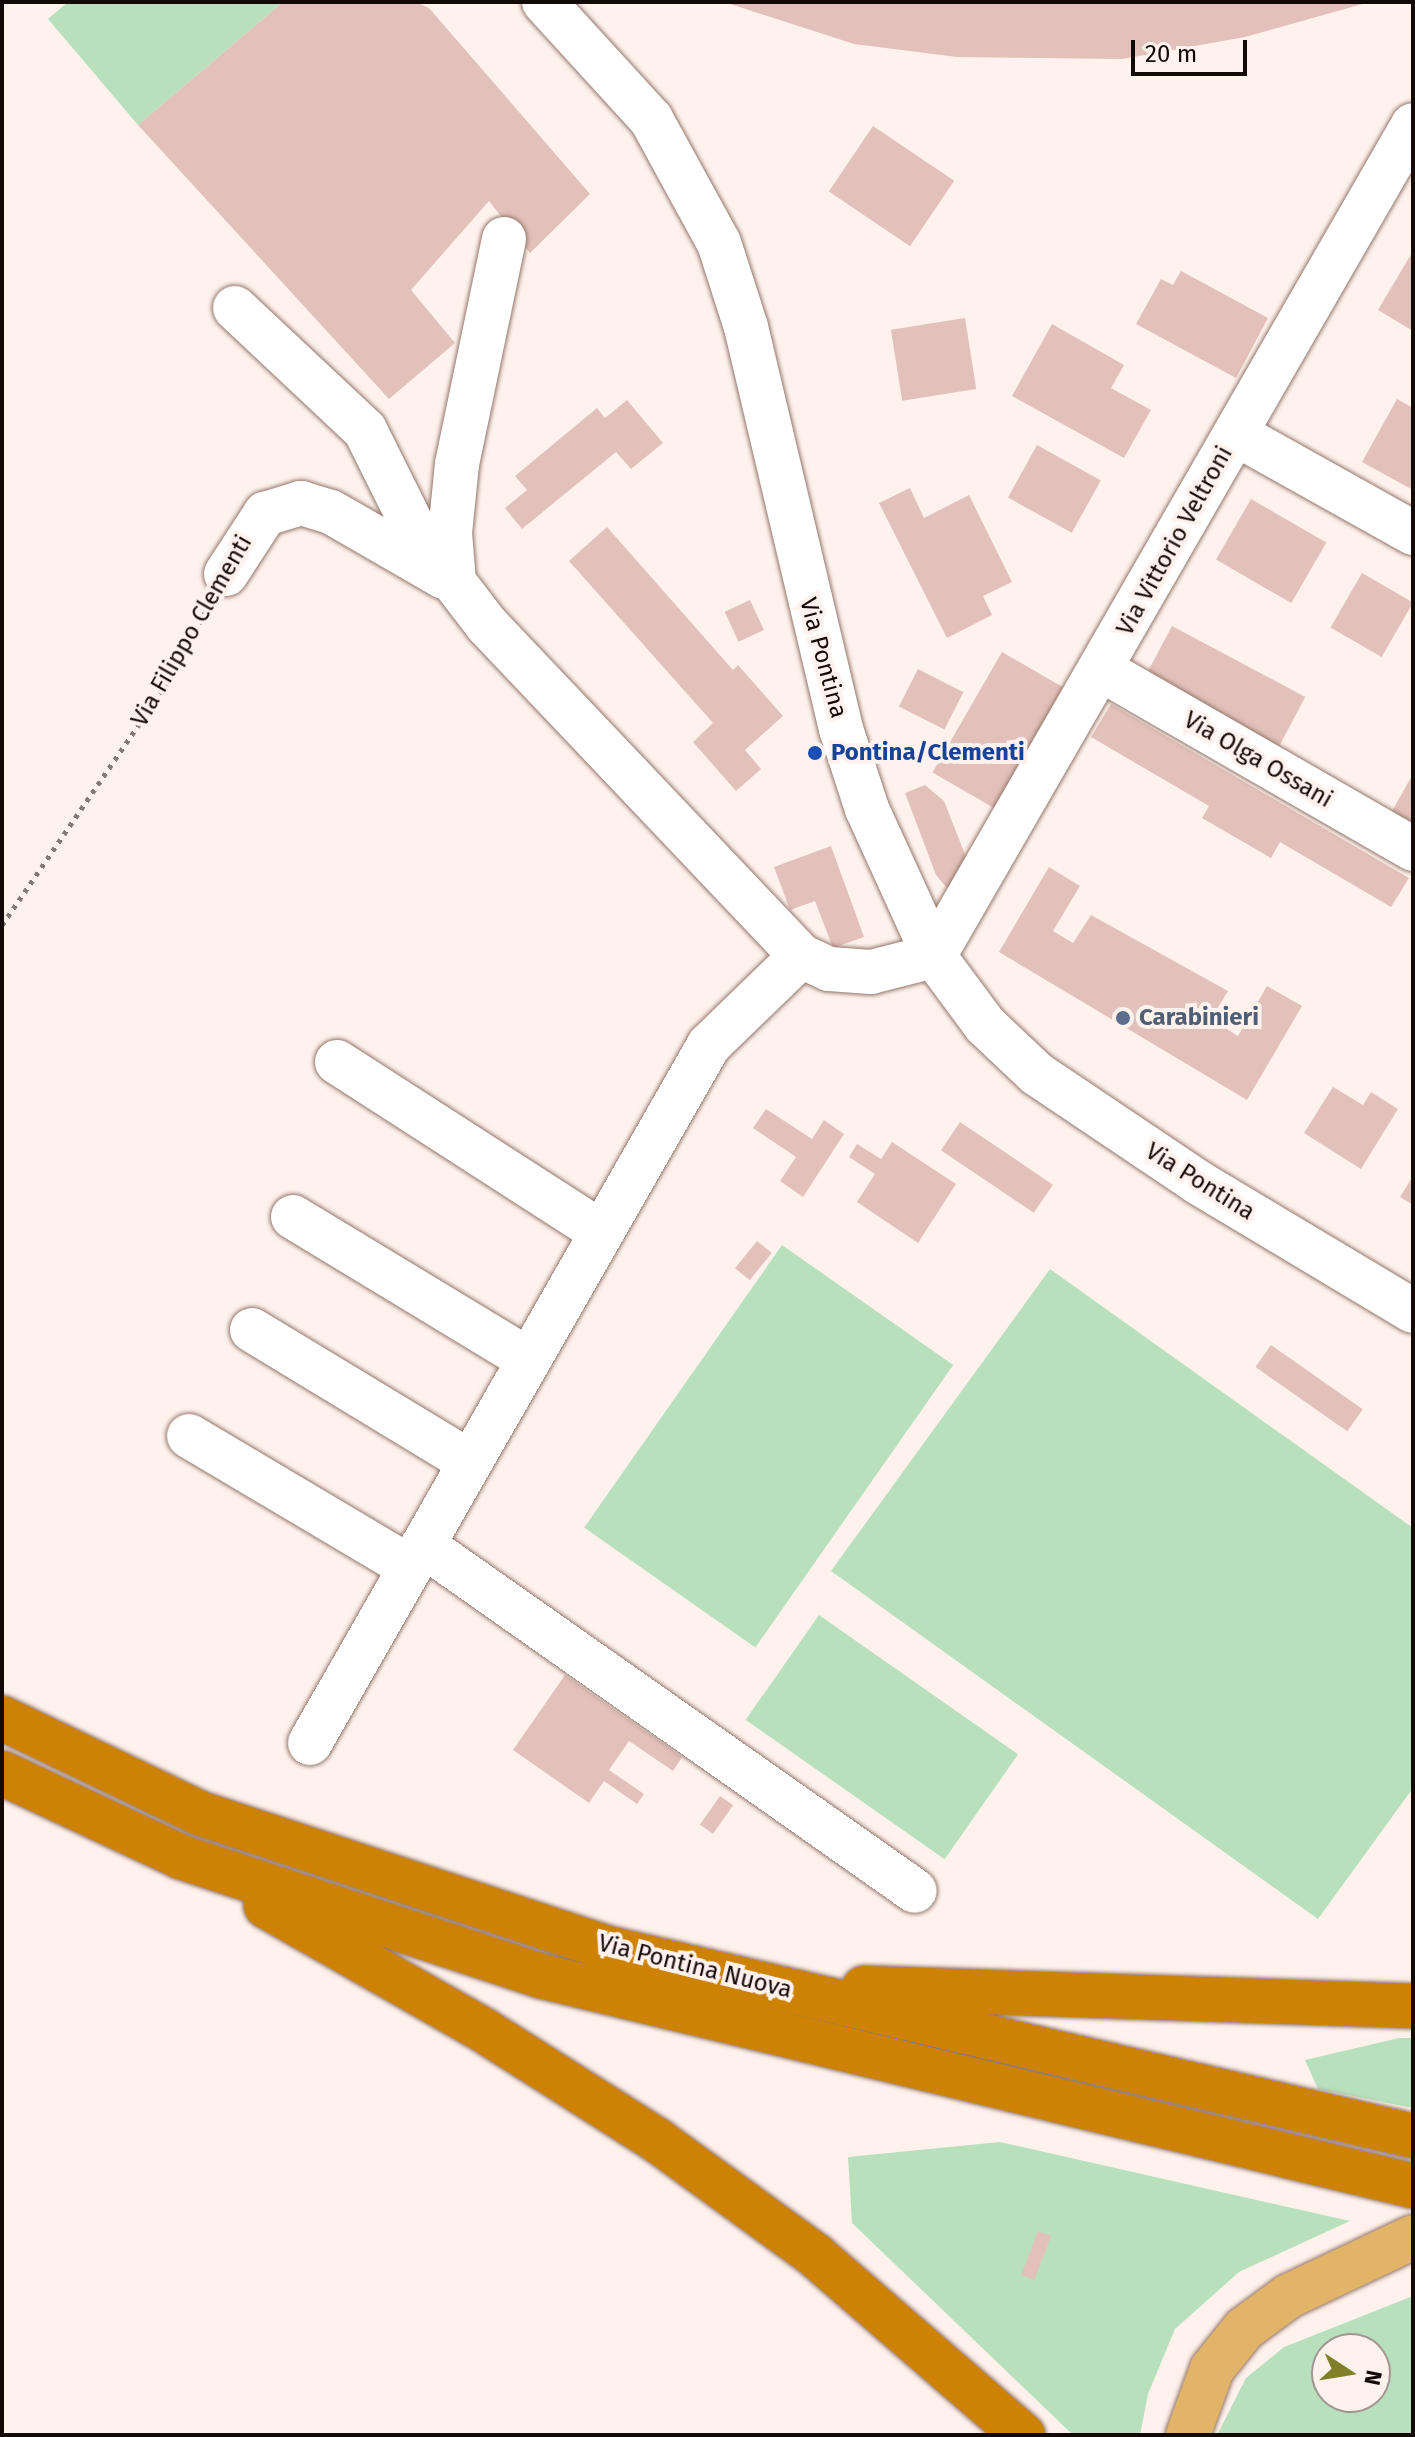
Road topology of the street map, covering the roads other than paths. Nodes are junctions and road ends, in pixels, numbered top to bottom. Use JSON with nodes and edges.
{"nodes":[{"id":1,"x":544,"y":2,"type":"edge"},
{"id":2,"x":1413,"y":125,"type":"edge"},
{"id":3,"x":504,"y":239,"type":"dead end"},
{"id":4,"x":235,"y":308,"type":"dead end"},
{"id":5,"x":1236,"y":434,"type":"junction"},
{"id":6,"x":1413,"y":533,"type":"edge"},
{"id":7,"x":226,"y":574,"type":"road end"},
{"id":8,"x":454,"y":582,"type":"junction"},
{"id":9,"x":1102,"y":670,"type":"junction"},
{"id":10,"x":1413,"y":849,"type":"edge"},
{"id":11,"x":801,"y":956,"type":"junction"},
{"id":12,"x":934,"y":956,"type":"junction"},
{"id":13,"x":337,"y":1062,"type":"dead end"},
{"id":14,"x":293,"y":1217,"type":"dead end"},
{"id":15,"x":601,"y":1232,"type":"junction"},
{"id":16,"x":1413,"y":1311,"type":"edge"},
{"id":17,"x":252,"y":1330,"type":"dead end"},
{"id":18,"x":529,"y":1360,"type":"junction"},
{"id":19,"x":189,"y":1436,"type":"dead end"},
{"id":20,"x":470,"y":1462,"type":"junction"},
{"id":21,"x":417,"y":1556,"type":"junction"},
{"id":22,"x":2,"y":1718,"type":"edge"},
{"id":23,"x":310,"y":1743,"type":"dead end"},
{"id":24,"x":2,"y":1773,"type":"edge"},
{"id":25,"x":181,"y":1857,"type":"junction"},
{"id":26,"x":915,"y":1891,"type":"dead end"},
{"id":27,"x":762,"y":1984,"type":"junction"},
{"id":28,"x":1413,"y":2006,"type":"edge"},
{"id":29,"x":1413,"y":2136,"type":"edge"},
{"id":30,"x":1413,"y":2186,"type":"edge"},
{"id":31,"x":1413,"y":2237,"type":"edge"},
{"id":32,"x":1023,"y":2435,"type":"edge"},
{"id":33,"x":1188,"y":2435,"type":"edge"}],
"edges":[{"from":1,"to":12,"type":"street","name":"Via Pontina"},
{"from":2,"to":5,"type":"street","name":"Via Vittorio Veltroni"},
{"from":3,"to":8,"type":"street"},
{"from":4,"to":8,"type":"street","name":"Via Filippo Clementi"},
{"from":5,"to":6,"type":"street"},
{"from":5,"to":9,"type":"street","name":"Via Vittorio Veltroni"},
{"from":7,"to":8,"type":"street","name":"Via Filippo Clementi"},
{"from":8,"to":11,"type":"street","name":"Via Filippo Clementi"},
{"from":9,"to":10,"type":"street","name":"Via Olga Ossani"},
{"from":9,"to":12,"type":"street","name":"Via Vittorio Veltroni"},
{"from":11,"to":12,"type":"street","name":"Via Filippo Clementi"},
{"from":11,"to":15,"type":"street"},
{"from":12,"to":16,"type":"street","name":"Via Pontina"},
{"from":13,"to":15,"type":"street"},
{"from":14,"to":18,"type":"street"},
{"from":15,"to":18,"type":"street"},
{"from":17,"to":20,"type":"street"},
{"from":18,"to":20,"type":"street"},
{"from":19,"to":21,"type":"street"},
{"from":20,"to":21,"type":"street"},
{"from":21,"to":23,"type":"street"},
{"from":21,"to":26,"type":"street"},
{"from":22,"to":27,"type":"highway","name":"Via Pontina Nuova"},
{"from":24,"to":25,"type":"highway","name":"Via Pontina Nuova"},
{"from":25,"to":30,"type":"highway","name":"Via Pontina Nuova"},
{"from":25,"to":32,"type":"highway"},
{"from":27,"to":28,"type":"highway"},
{"from":27,"to":29,"type":"highway","name":"Via Pontina Nuova"},
{"from":31,"to":33,"type":"main road"}]}
